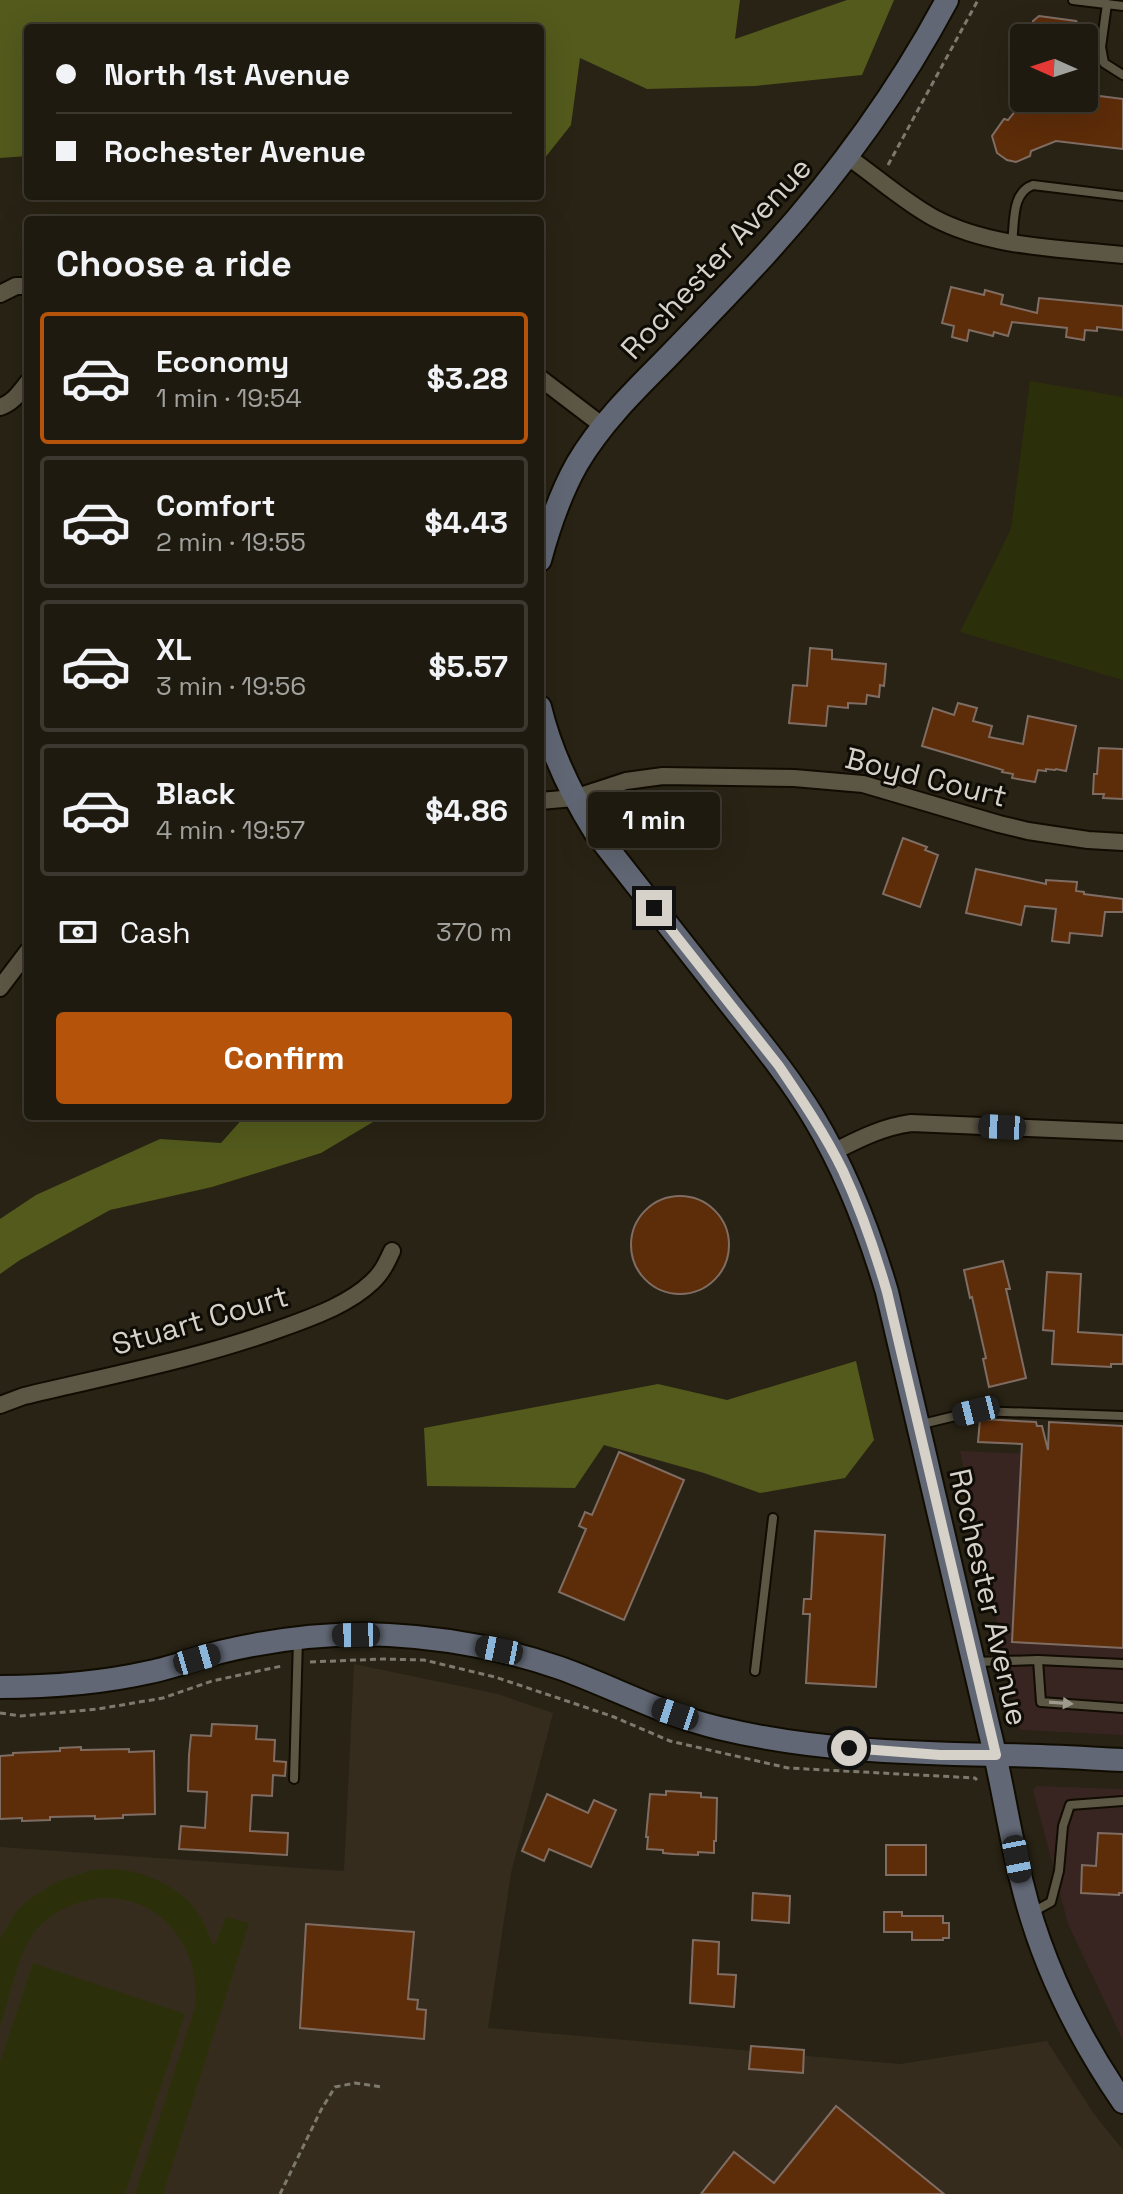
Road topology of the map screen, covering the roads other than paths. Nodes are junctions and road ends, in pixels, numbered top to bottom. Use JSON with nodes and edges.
{"nodes":[{"id":1,"x":947,"y":0,"type":"edge"},
{"id":2,"x":1073,"y":0,"type":"edge"},
{"id":3,"x":1107,"y":4,"type":"junction"},
{"id":4,"x":1123,"y":6,"type":"edge"},
{"id":5,"x":1123,"y":75,"type":"edge"},
{"id":6,"x":848,"y":157,"type":"junction"},
{"id":7,"x":1123,"y":196,"type":"edge"},
{"id":8,"x":1012,"y":242,"type":"junction"},
{"id":9,"x":1123,"y":255,"type":"edge"},
{"id":10,"x":24,"y":286,"type":"edge"},
{"id":11,"x":0,"y":294,"type":"edge"},
{"id":12,"x":544,"y":381,"type":"edge"},
{"id":13,"x":24,"y":387,"type":"edge"},
{"id":14,"x":0,"y":407,"type":"edge"},
{"id":15,"x":603,"y":426,"type":"junction"},
{"id":16,"x":544,"y":541,"type":"edge"},
{"id":17,"x":544,"y":722,"type":"edge"},
{"id":18,"x":574,"y":798,"type":"junction"},
{"id":19,"x":544,"y":801,"type":"edge"},
{"id":20,"x":1123,"y":842,"type":"edge"},
{"id":21,"x":24,"y":956,"type":"edge"},
{"id":22,"x":0,"y":988,"type":"edge"},
{"id":23,"x":1123,"y":1132,"type":"edge"},
{"id":24,"x":833,"y":1152,"type":"junction"},
{"id":25,"x":392,"y":1251,"type":"dead end"},
{"id":26,"x":0,"y":1405,"type":"edge"},
{"id":27,"x":1123,"y":1416,"type":"edge"},
{"id":28,"x":918,"y":1425,"type":"junction"},
{"id":29,"x":773,"y":1518,"type":"dead end"},
{"id":30,"x":298,"y":1638,"type":"junction"},
{"id":31,"x":1038,"y":1660,"type":"junction"},
{"id":32,"x":973,"y":1662,"type":"junction"},
{"id":33,"x":1123,"y":1664,"type":"edge"},
{"id":34,"x":755,"y":1671,"type":"dead end"},
{"id":35,"x":0,"y":1687,"type":"edge"},
{"id":36,"x":1123,"y":1708,"type":"edge"},
{"id":37,"x":996,"y":1755,"type":"junction"},
{"id":38,"x":1123,"y":1760,"type":"edge"},
{"id":39,"x":294,"y":1779,"type":"dead end"},
{"id":40,"x":1123,"y":1801,"type":"edge"},
{"id":41,"x":1031,"y":1913,"type":"junction"},
{"id":42,"x":1123,"y":2102,"type":"edge"}],
"edges":[{"from":1,"to":6,"type":"main road","name":"Rochester Avenue"},
{"from":2,"to":3,"type":"lane"},
{"from":3,"to":4,"type":"lane"},
{"from":3,"to":5,"type":"lane"},
{"from":6,"to":8,"type":"street"},
{"from":6,"to":15,"type":"main road","name":"Rochester Avenue"},
{"from":7,"to":8,"type":"lane"},
{"from":8,"to":9,"type":"street"},
{"from":10,"to":11,"type":"street"},
{"from":12,"to":15,"type":"street"},
{"from":13,"to":14,"type":"street"},
{"from":15,"to":16,"type":"main road","name":"Rochester Avenue"},
{"from":17,"to":18,"type":"main road","name":"Rochester Avenue"},
{"from":18,"to":19,"type":"street","name":"Boyd Court"},
{"from":18,"to":20,"type":"street","name":"Boyd Court"},
{"from":18,"to":24,"type":"main road","name":"Rochester Avenue"},
{"from":21,"to":22,"type":"street"},
{"from":23,"to":24,"type":"street"},
{"from":24,"to":28,"type":"main road","name":"Rochester Avenue"},
{"from":25,"to":26,"type":"street","name":"Stuart Court"},
{"from":27,"to":28,"type":"lane"},
{"from":28,"to":32,"type":"main road","name":"Rochester Avenue"},
{"from":29,"to":34,"type":"lane"},
{"from":30,"to":35,"type":"main road"},
{"from":30,"to":37,"type":"main road"},
{"from":30,"to":39,"type":"lane"},
{"from":31,"to":32,"type":"lane"},
{"from":31,"to":33,"type":"lane"},
{"from":31,"to":36,"type":"lane","one_way":true},
{"from":32,"to":37,"type":"main road","name":"Rochester Avenue"},
{"from":37,"to":38,"type":"main road"},
{"from":37,"to":41,"type":"main road","name":"Rochester Avenue"},
{"from":40,"to":41,"type":"lane"},
{"from":41,"to":42,"type":"main road","name":"Rochester Avenue"}]}
